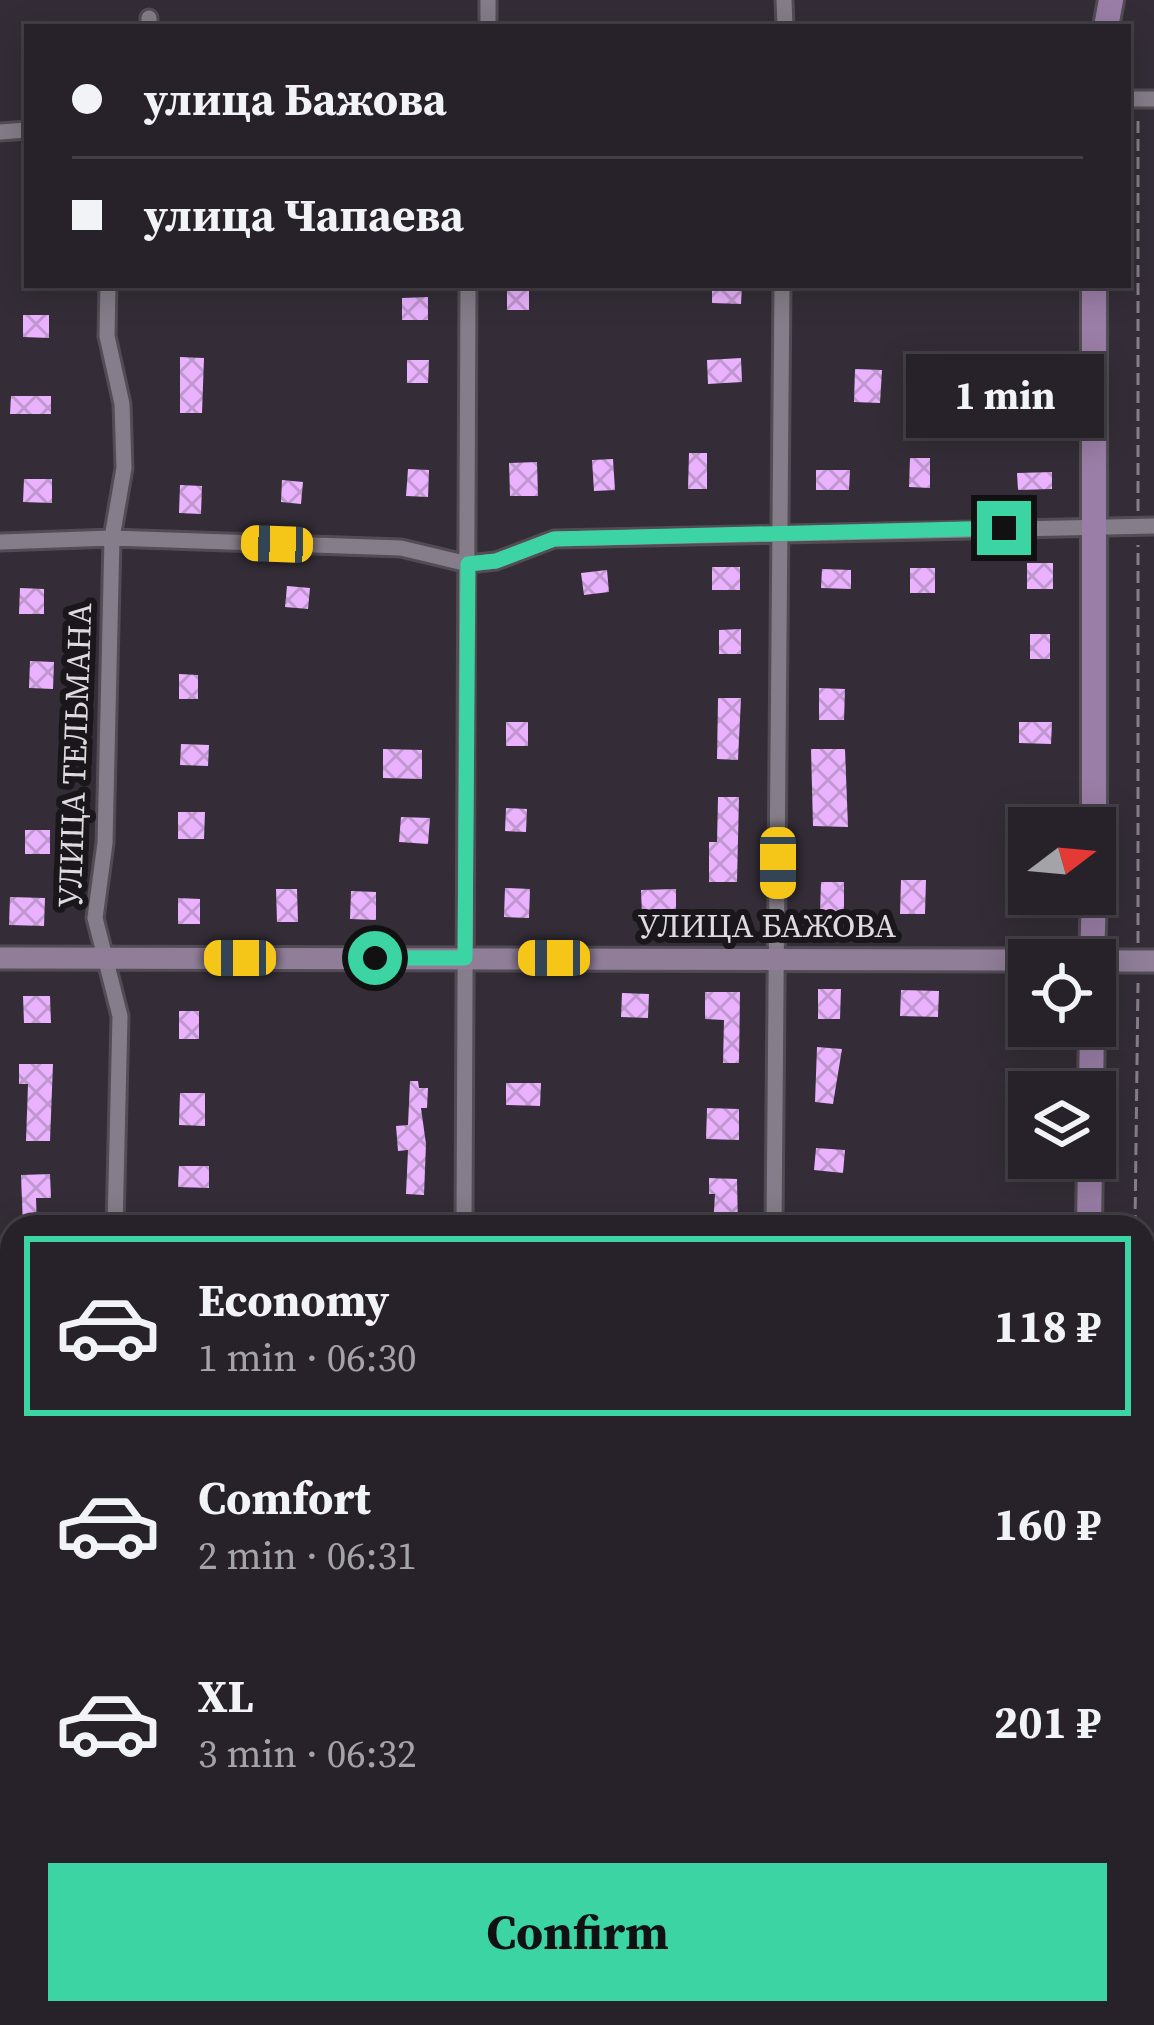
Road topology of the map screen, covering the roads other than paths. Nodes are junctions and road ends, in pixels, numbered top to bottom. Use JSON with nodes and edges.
{"nodes":[{"id":1,"x":108,"y":288,"type":"edge"},
{"id":2,"x":468,"y":288,"type":"edge"},
{"id":3,"x":782,"y":288,"type":"edge"},
{"id":4,"x":1094,"y":288,"type":"edge"},
{"id":5,"x":1146,"y":526,"type":"edge"},
{"id":6,"x":1094,"y":527,"type":"junction"},
{"id":7,"x":779,"y":532,"type":"junction"},
{"id":8,"x":112,"y":538,"type":"junction"},
{"id":9,"x":0,"y":542,"type":"edge"},
{"id":10,"x":468,"y":564,"type":"junction"},
{"id":11,"x":1094,"y":807,"type":"edge"},
{"id":12,"x":777,"y":957,"type":"junction"},
{"id":13,"x":0,"y":958,"type":"edge"},
{"id":14,"x":105,"y":958,"type":"junction"},
{"id":15,"x":465,"y":958,"type":"junction"},
{"id":16,"x":1008,"y":960,"type":"edge"},
{"id":17,"x":1116,"y":960,"type":"edge"},
{"id":18,"x":1146,"y":961,"type":"edge"},
{"id":19,"x":1090,"y":1179,"type":"edge"},
{"id":20,"x":115,"y":1215,"type":"edge"},
{"id":21,"x":464,"y":1215,"type":"edge"},
{"id":22,"x":774,"y":1215,"type":"edge"},
{"id":23,"x":1089,"y":1215,"type":"edge"}],
"edges":[{"from":1,"to":8,"type":"street","name":"УЛИЦА ТЕЛЬМАНА"},
{"from":2,"to":10,"type":"street"},
{"from":3,"to":7,"type":"street"},
{"from":4,"to":6,"type":"main road"},
{"from":5,"to":6,"type":"street"},
{"from":6,"to":7,"type":"street"},
{"from":6,"to":11,"type":"main road"},
{"from":7,"to":10,"type":"street"},
{"from":7,"to":12,"type":"street"},
{"from":8,"to":9,"type":"street"},
{"from":8,"to":10,"type":"street"},
{"from":8,"to":14,"type":"street","name":"УЛИЦА ТЕЛЬМАНА"},
{"from":10,"to":15,"type":"street"},
{"from":12,"to":15,"type":"street","name":"УЛИЦА БАЖОВА"},
{"from":12,"to":16,"type":"street","name":"УЛИЦА БАЖОВА"},
{"from":12,"to":22,"type":"street"},
{"from":13,"to":14,"type":"street","name":"УЛИЦА БАЖОВА"},
{"from":14,"to":15,"type":"street","name":"УЛИЦА БАЖОВА"},
{"from":14,"to":20,"type":"street","name":"УЛИЦА ТЕЛЬМАНА"},
{"from":15,"to":21,"type":"street"},
{"from":17,"to":18,"type":"street"},
{"from":19,"to":23,"type":"main road"}]}
